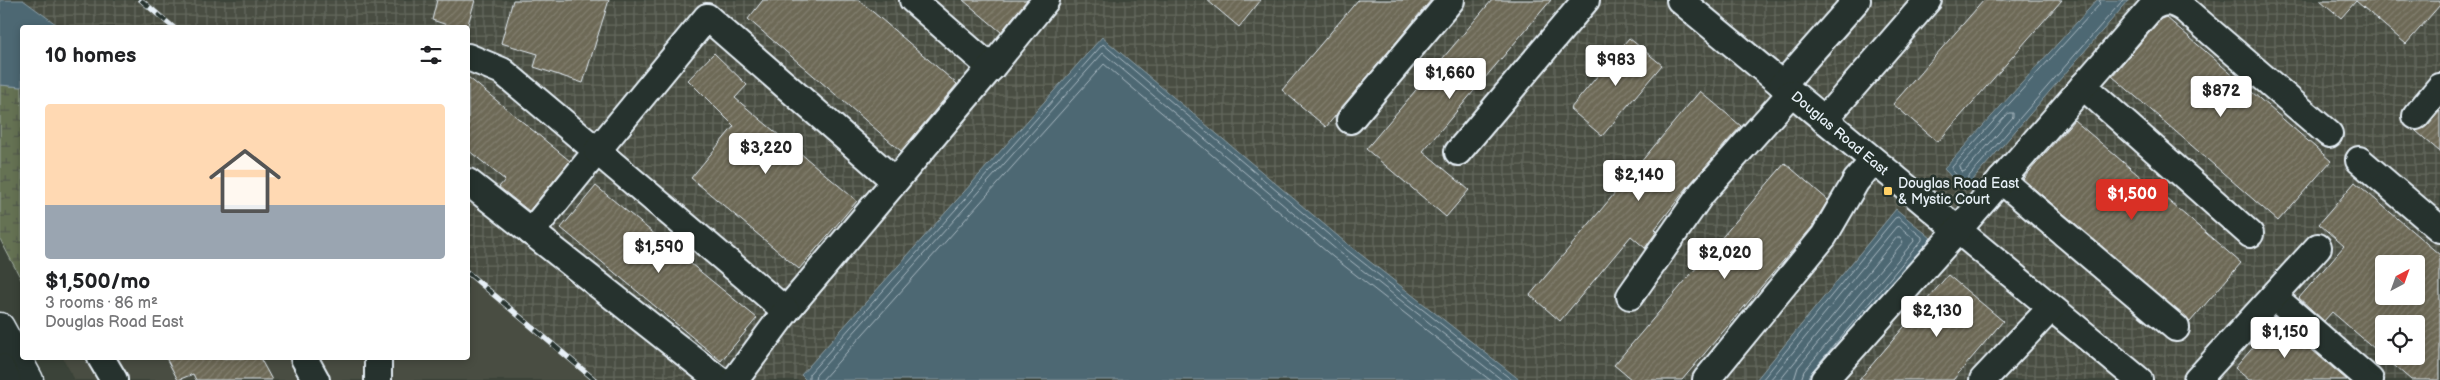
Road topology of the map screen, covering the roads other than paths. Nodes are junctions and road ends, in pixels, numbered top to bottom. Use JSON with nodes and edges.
{"nodes":[{"id":1,"x":912,"y":0,"type":"edge"},
{"id":2,"x":1046,"y":0,"type":"edge"},
{"id":3,"x":1451,"y":0,"type":"edge"},
{"id":4,"x":1586,"y":0,"type":"edge"},
{"id":5,"x":1680,"y":0,"type":"edge"},
{"id":6,"x":1857,"y":0,"type":"edge"},
{"id":7,"x":1928,"y":0,"type":"edge"},
{"id":8,"x":708,"y":9,"type":"edge"},
{"id":9,"x":470,"y":58,"type":"edge"},
{"id":10,"x":991,"y":68,"type":"junction"},
{"id":11,"x":2083,"y":86,"type":"junction"},
{"id":12,"x":2440,"y":87,"type":"edge"},
{"id":13,"x":1786,"y":89,"type":"junction"},
{"id":14,"x":2416,"y":116,"type":"dead end"},
{"id":15,"x":1350,"y":120,"type":"dead end"},
{"id":16,"x":1824,"y":120,"type":"junction"},
{"id":17,"x":2329,"y":134,"type":"dead end"},
{"id":18,"x":597,"y":151,"type":"junction"},
{"id":19,"x":1458,"y":152,"type":"dead end"},
{"id":20,"x":2360,"y":160,"type":"dead end"},
{"id":21,"x":1873,"y":161,"type":"junction"},
{"id":22,"x":2001,"y":180,"type":"junction"},
{"id":23,"x":895,"y":181,"type":"junction"},
{"id":24,"x":470,"y":184,"type":"edge"},
{"id":25,"x":2440,"y":229,"type":"edge"},
{"id":26,"x":1957,"y":231,"type":"junction"},
{"id":27,"x":531,"y":232,"type":"junction"},
{"id":28,"x":2250,"y":234,"type":"dead end"},
{"id":29,"x":2318,"y":247,"type":"dead end"},
{"id":30,"x":1630,"y":296,"type":"dead end"},
{"id":31,"x":2274,"y":297,"type":"junction"},
{"id":32,"x":2051,"y":308,"type":"junction"},
{"id":33,"x":786,"y":311,"type":"junction"},
{"id":34,"x":0,"y":327,"type":"edge"},
{"id":35,"x":2176,"y":328,"type":"dead end"},
{"id":36,"x":102,"y":360,"type":"edge"},
{"id":37,"x":305,"y":360,"type":"edge"},
{"id":38,"x":378,"y":360,"type":"edge"},
{"id":39,"x":0,"y":368,"type":"edge"},
{"id":40,"x":2204,"y":378,"type":"edge"},
{"id":41,"x":6,"y":380,"type":"edge"},
{"id":42,"x":28,"y":380,"type":"edge"},
{"id":43,"x":114,"y":380,"type":"edge"},
{"id":44,"x":316,"y":380,"type":"edge"},
{"id":45,"x":378,"y":380,"type":"edge"},
{"id":46,"x":718,"y":380,"type":"edge"},
{"id":47,"x":735,"y":380,"type":"edge"},
{"id":48,"x":1706,"y":380,"type":"edge"},
{"id":49,"x":1824,"y":380,"type":"edge"},
{"id":50,"x":1983,"y":380,"type":"edge"},
{"id":51,"x":2140,"y":380,"type":"edge"},
{"id":52,"x":2370,"y":380,"type":"edge"}],
"edges":[{"from":1,"to":10,"type":"street"},
{"from":2,"to":10,"type":"street"},
{"from":3,"to":15,"type":"street"},
{"from":4,"to":19,"type":"street"},
{"from":5,"to":13,"type":"street","name":"Douglas Road East"},
{"from":6,"to":13,"type":"street"},
{"from":7,"to":16,"type":"street"},
{"from":8,"to":18,"type":"street"},
{"from":8,"to":23,"type":"street"},
{"from":9,"to":18,"type":"street"},
{"from":10,"to":23,"type":"street"},
{"from":11,"to":17,"type":"street"},
{"from":11,"to":22,"type":"street"},
{"from":11,"to":28,"type":"street"},
{"from":12,"to":14,"type":"street"},
{"from":13,"to":16,"type":"street","name":"Douglas Road East"},
{"from":13,"to":30,"type":"street"},
{"from":16,"to":21,"type":"street","name":"Douglas Road East"},
{"from":18,"to":27,"type":"street"},
{"from":18,"to":33,"type":"street"},
{"from":20,"to":25,"type":"street"},
{"from":21,"to":26,"type":"street","name":"Douglas Road East"},
{"from":21,"to":48,"type":"street"},
{"from":22,"to":26,"type":"street"},
{"from":22,"to":35,"type":"street"},
{"from":23,"to":33,"type":"street"},
{"from":24,"to":27,"type":"street"},
{"from":26,"to":32,"type":"street","name":"Douglas Road East"},
{"from":26,"to":49,"type":"street"},
{"from":27,"to":46,"type":"street"},
{"from":29,"to":31,"type":"street"},
{"from":31,"to":40,"type":"street"},
{"from":31,"to":52,"type":"street"},
{"from":32,"to":50,"type":"street"},
{"from":32,"to":51,"type":"street","name":"Douglas Road East"},
{"from":33,"to":47,"type":"street"},
{"from":34,"to":42,"type":"main road"},
{"from":36,"to":43,"type":"street"},
{"from":37,"to":44,"type":"street"},
{"from":38,"to":45,"type":"street"},
{"from":39,"to":41,"type":"main road"}]}
